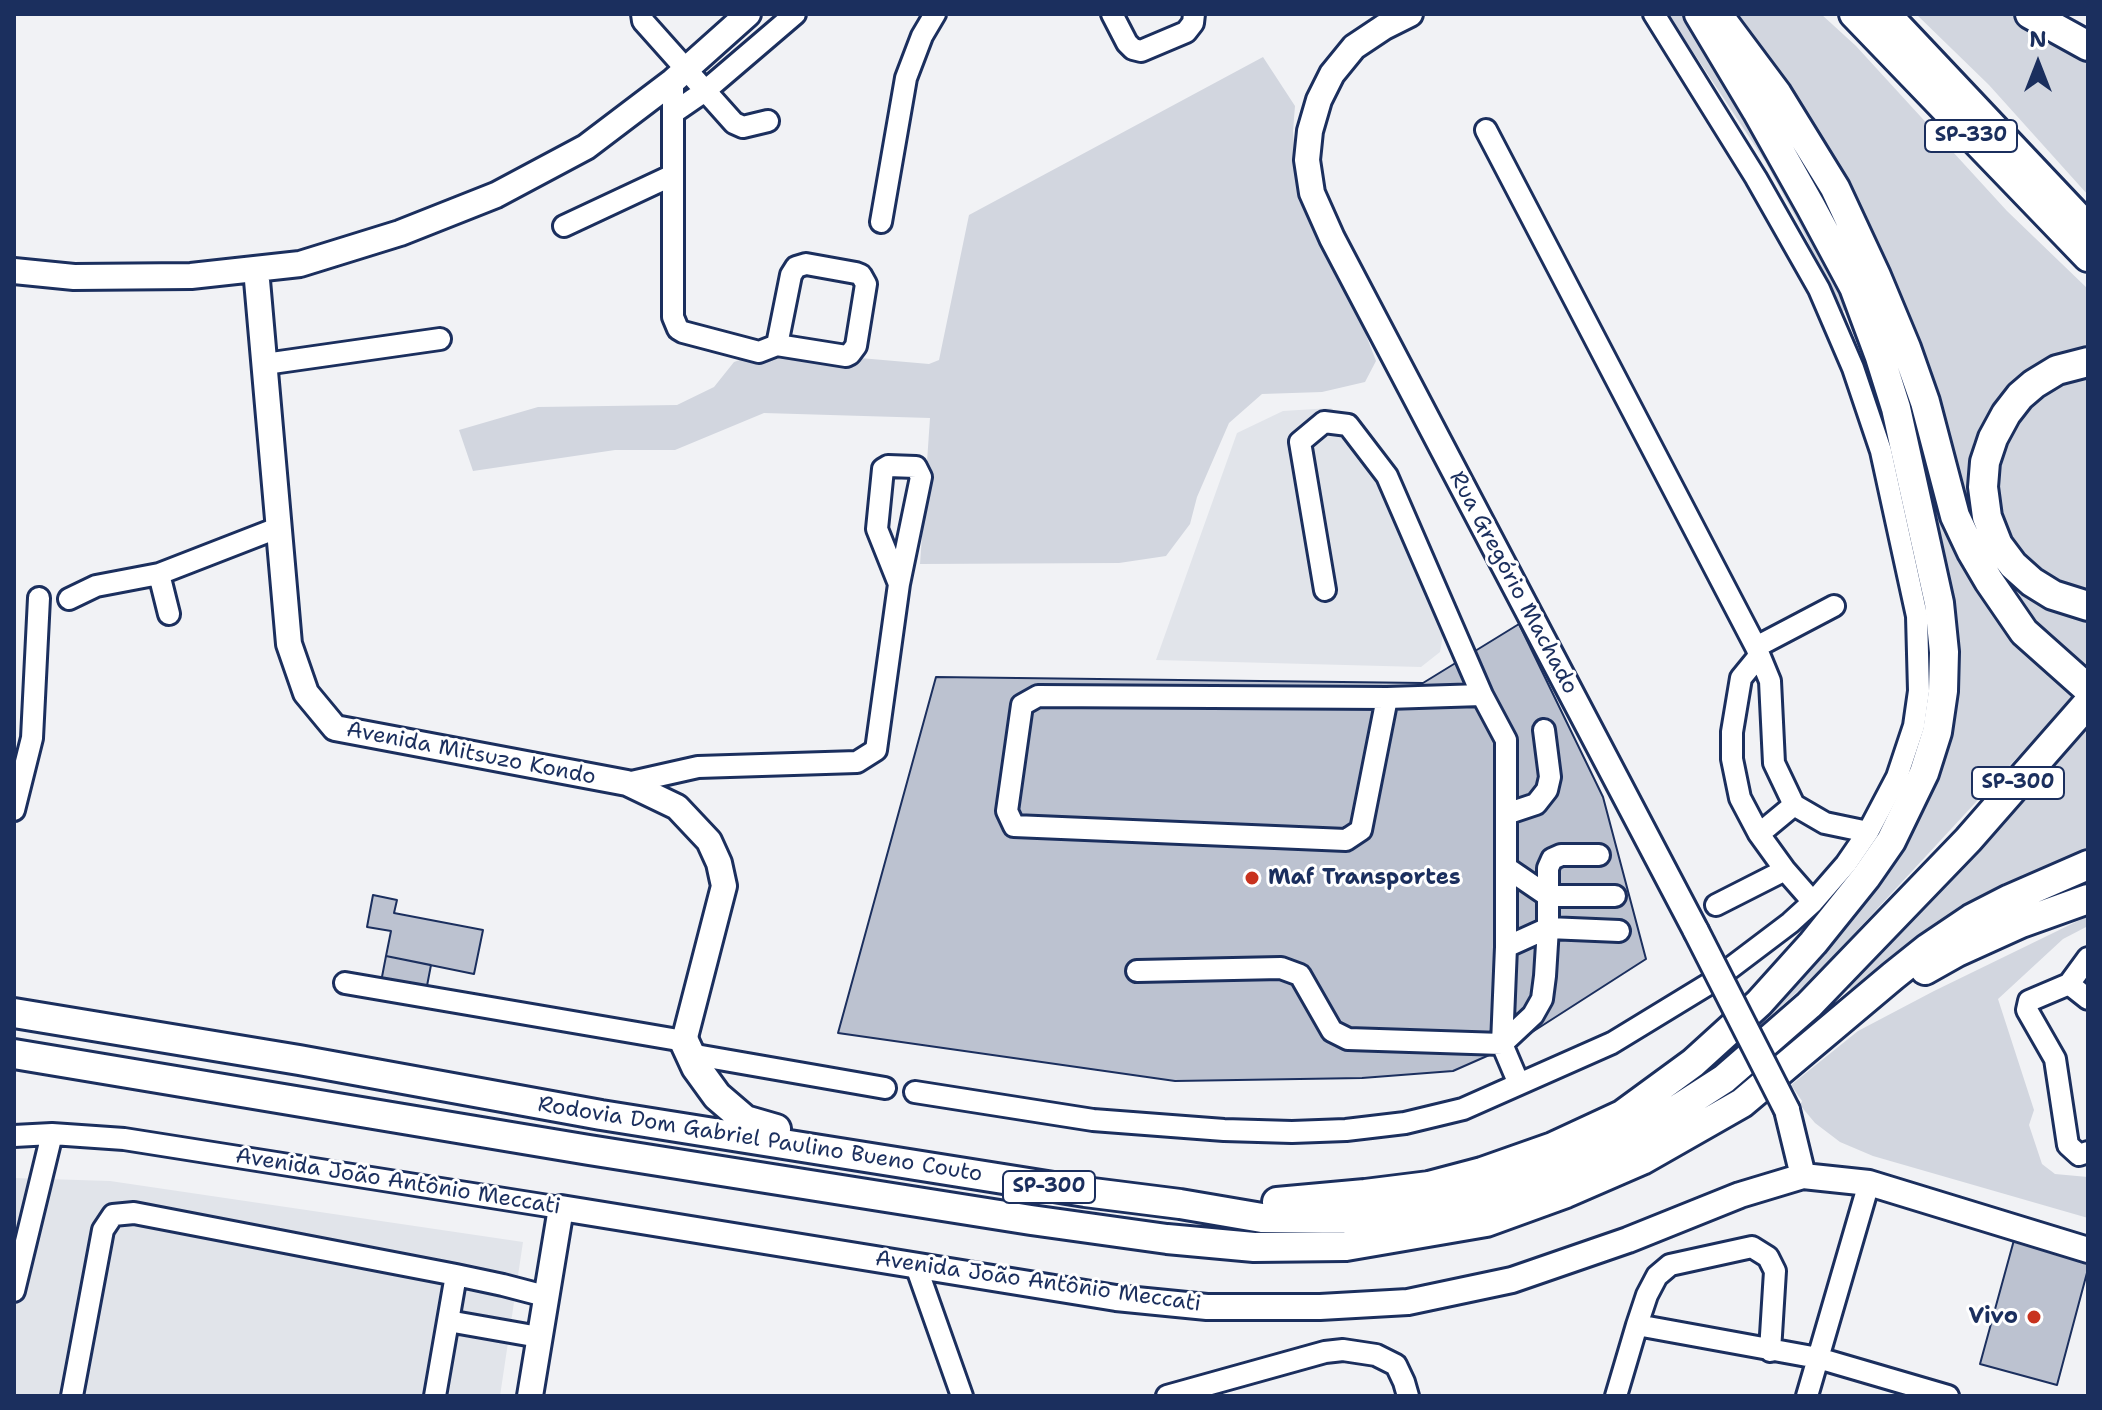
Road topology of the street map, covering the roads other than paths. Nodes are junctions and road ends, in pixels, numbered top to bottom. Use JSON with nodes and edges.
{"nodes":[{"id":1,"x":642,"y":14,"type":"edge"},
{"id":2,"x":748,"y":14,"type":"edge"},
{"id":3,"x":795,"y":14,"type":"edge"},
{"id":4,"x":935,"y":14,"type":"edge"},
{"id":5,"x":1112,"y":14,"type":"edge"},
{"id":6,"x":1194,"y":14,"type":"edge"},
{"id":7,"x":1410,"y":14,"type":"edge"},
{"id":8,"x":1654,"y":14,"type":"edge"},
{"id":9,"x":1699,"y":14,"type":"edge"},
{"id":10,"x":1718,"y":14,"type":"edge"},
{"id":11,"x":1854,"y":14,"type":"edge"},
{"id":12,"x":1886,"y":14,"type":"edge"},
{"id":13,"x":2030,"y":14,"type":"edge"},
{"id":14,"x":2088,"y":46,"type":"edge"},
{"id":15,"x":680,"y":75,"type":"junction"},
{"id":16,"x":705,"y":91,"type":"junction"},
{"id":17,"x":673,"y":113,"type":"junction"},
{"id":18,"x":768,"y":121,"type":"dead end"},
{"id":19,"x":1486,"y":130,"type":"dead end"},
{"id":20,"x":673,"y":175,"type":"junction"},
{"id":21,"x":881,"y":222,"type":"dead end"},
{"id":22,"x":564,"y":226,"type":"dead end"},
{"id":23,"x":2088,"y":228,"type":"edge"},
{"id":24,"x":2088,"y":257,"type":"edge"},
{"id":25,"x":256,"y":269,"type":"junction"},
{"id":26,"x":14,"y":271,"type":"edge"},
{"id":27,"x":440,"y":339,"type":"dead end"},
{"id":28,"x":777,"y":345,"type":"junction"},
{"id":29,"x":2088,"y":362,"type":"edge"},
{"id":30,"x":265,"y":364,"type":"junction"},
{"id":31,"x":280,"y":527,"type":"junction"},
{"id":32,"x":159,"y":574,"type":"junction"},
{"id":33,"x":899,"y":584,"type":"junction"},
{"id":34,"x":1325,"y":590,"type":"dead end"},
{"id":35,"x":39,"y":598,"type":"dead end"},
{"id":36,"x":69,"y":599,"type":"dead end"},
{"id":37,"x":1834,"y":606,"type":"dead end"},
{"id":38,"x":2088,"y":606,"type":"edge"},
{"id":39,"x":169,"y":614,"type":"dead end"},
{"id":40,"x":1757,"y":651,"type":"junction"},
{"id":41,"x":2088,"y":689,"type":"edge"},
{"id":42,"x":1482,"y":695,"type":"junction"},
{"id":43,"x":1387,"y":698,"type":"junction"},
{"id":44,"x":2088,"y":703,"type":"edge"},
{"id":45,"x":1544,"y":730,"type":"dead end"},
{"id":46,"x":23,"y":737,"type":"edge"},
{"id":47,"x":627,"y":783,"type":"junction"},
{"id":48,"x":1794,"y":805,"type":"junction"},
{"id":49,"x":14,"y":810,"type":"edge"},
{"id":50,"x":1506,"y":814,"type":"junction"},
{"id":51,"x":1868,"y":832,"type":"junction"},
{"id":52,"x":1759,"y":834,"type":"junction"},
{"id":53,"x":1599,"y":855,"type":"dead end"},
{"id":54,"x":2088,"y":865,"type":"edge"},
{"id":55,"x":1507,"y":868,"type":"junction"},
{"id":56,"x":1785,"y":870,"type":"junction"},
{"id":57,"x":1548,"y":896,"type":"junction"},
{"id":58,"x":1615,"y":896,"type":"dead end"},
{"id":59,"x":2088,"y":901,"type":"edge"},
{"id":60,"x":1813,"y":902,"type":"junction"},
{"id":61,"x":1716,"y":905,"type":"dead end"},
{"id":62,"x":1548,"y":928,"type":"junction"},
{"id":63,"x":1619,"y":931,"type":"dead end"},
{"id":64,"x":1506,"y":947,"type":"junction"},
{"id":65,"x":2088,"y":958,"type":"edge"},
{"id":66,"x":1137,"y":971,"type":"dead end"},
{"id":67,"x":345,"y":983,"type":"dead end"},
{"id":68,"x":2069,"y":984,"type":"junction"},
{"id":69,"x":2088,"y":999,"type":"edge"},
{"id":70,"x":14,"y":1004,"type":"edge"},
{"id":71,"x":14,"y":1013,"type":"edge"},
{"id":72,"x":121,"y":1030,"type":"junction"},
{"id":73,"x":1502,"y":1044,"type":"junction"},
{"id":74,"x":687,"y":1048,"type":"junction"},
{"id":75,"x":1808,"y":1048,"type":"junction"},
{"id":76,"x":14,"y":1054,"type":"edge"},
{"id":77,"x":1519,"y":1084,"type":"junction"},
{"id":78,"x":885,"y":1088,"type":"dead end"},
{"id":79,"x":915,"y":1092,"type":"dead end"},
{"id":80,"x":52,"y":1134,"type":"junction"},
{"id":81,"x":14,"y":1136,"type":"edge"},
{"id":82,"x":2088,"y":1152,"type":"edge"},
{"id":83,"x":916,"y":1166,"type":"junction"},
{"id":84,"x":1803,"y":1176,"type":"junction"},
{"id":85,"x":1869,"y":1183,"type":"junction"},
{"id":86,"x":1180,"y":1204,"type":"junction"},
{"id":87,"x":561,"y":1208,"type":"junction"},
{"id":88,"x":23,"y":1213,"type":"edge"},
{"id":89,"x":2088,"y":1250,"type":"edge"},
{"id":90,"x":916,"y":1266,"type":"junction"},
{"id":91,"x":456,"y":1275,"type":"junction"},
{"id":92,"x":14,"y":1291,"type":"edge"},
{"id":93,"x":545,"y":1296,"type":"junction"},
{"id":94,"x":448,"y":1321,"type":"junction"},
{"id":95,"x":1637,"y":1325,"type":"junction"},
{"id":96,"x":539,"y":1337,"type":"junction"},
{"id":97,"x":1770,"y":1351,"type":"junction"},
{"id":98,"x":1818,"y":1358,"type":"junction"},
{"id":99,"x":72,"y":1396,"type":"edge"},
{"id":100,"x":435,"y":1396,"type":"edge"},
{"id":101,"x":530,"y":1396,"type":"edge"},
{"id":102,"x":962,"y":1396,"type":"edge"},
{"id":103,"x":1167,"y":1396,"type":"edge"},
{"id":104,"x":1408,"y":1396,"type":"edge"},
{"id":105,"x":1616,"y":1396,"type":"edge"},
{"id":106,"x":1807,"y":1396,"type":"edge"},
{"id":107,"x":1948,"y":1396,"type":"edge"}],
"edges":[{"from":1,"to":15,"type":"street"},
{"from":2,"to":15,"type":"main road"},
{"from":3,"to":16,"type":"street"},
{"from":4,"to":21,"type":"street"},
{"from":5,"to":6,"type":"street"},
{"from":7,"to":84,"type":"main road","name":"Rua Gregório Machado","bridge":true},
{"from":8,"to":51,"type":"street"},
{"from":9,"to":86,"type":"highway"},
{"from":10,"to":41,"type":"highway"},
{"from":11,"to":24,"type":"highway","number":"SP-330"},
{"from":12,"to":23,"type":"highway","number":"SP-330"},
{"from":13,"to":14,"type":"highway"},
{"from":15,"to":16,"type":"street"},
{"from":15,"to":17,"type":"street"},
{"from":15,"to":25,"type":"main road"},
{"from":16,"to":17,"type":"street"},
{"from":16,"to":18,"type":"street"},
{"from":17,"to":20,"type":"street"},
{"from":19,"to":40,"type":"street"},
{"from":20,"to":22,"type":"street"},
{"from":20,"to":28,"type":"street"},
{"from":25,"to":26,"type":"main road"},
{"from":25,"to":30,"type":"main road","name":"Avenida Mitsuzo Kondo"},
{"from":27,"to":30,"type":"street"},
{"from":28,"to":28,"type":"street"},
{"from":29,"to":38,"type":"highway"},
{"from":30,"to":31,"type":"main road","name":"Avenida Mitsuzo Kondo"},
{"from":31,"to":32,"type":"street"},
{"from":31,"to":47,"type":"main road","name":"Avenida Mitsuzo Kondo"},
{"from":32,"to":36,"type":"street"},
{"from":32,"to":39,"type":"street"},
{"from":33,"to":33,"type":"street"},
{"from":33,"to":47,"type":"street"},
{"from":34,"to":42,"type":"street"},
{"from":35,"to":46,"type":"street"},
{"from":37,"to":40,"type":"street"},
{"from":40,"to":48,"type":"street"},
{"from":40,"to":52,"type":"street"},
{"from":42,"to":43,"type":"street"},
{"from":42,"to":50,"type":"street"},
{"from":43,"to":43,"type":"street"},
{"from":44,"to":86,"type":"highway","name":"Rodovia Dom Gabriel Paulino Bueno Couto","number":"SP-300"},
{"from":45,"to":50,"type":"street"},
{"from":46,"to":49,"type":"street"},
{"from":47,"to":74,"type":"main road","name":"Avenida Mitsuzo Kondo"},
{"from":48,"to":51,"type":"street"},
{"from":48,"to":52,"type":"street"},
{"from":50,"to":55,"type":"street"},
{"from":51,"to":60,"type":"street"},
{"from":52,"to":56,"type":"street"},
{"from":53,"to":57,"type":"street"},
{"from":54,"to":75,"type":"highway","name":"Rodovia Dom Gabriel Paulino Bueno Couto","number":"SP-300"},
{"from":55,"to":57,"type":"street"},
{"from":55,"to":64,"type":"street"},
{"from":56,"to":60,"type":"street"},
{"from":56,"to":61,"type":"street"},
{"from":57,"to":58,"type":"street"},
{"from":57,"to":62,"type":"street"},
{"from":59,"to":75,"type":"highway"},
{"from":60,"to":77,"type":"street"},
{"from":62,"to":63,"type":"street"},
{"from":62,"to":64,"type":"street"},
{"from":62,"to":73,"type":"street"},
{"from":64,"to":73,"type":"street"},
{"from":65,"to":68,"type":"street"},
{"from":66,"to":73,"type":"street"},
{"from":67,"to":74,"type":"street"},
{"from":68,"to":69,"type":"street"},
{"from":68,"to":82,"type":"street"},
{"from":70,"to":72,"type":"highway"},
{"from":71,"to":72,"type":"highway","name":"Rodovia Dom Gabriel Paulino Bueno Couto","number":"SP-300"},
{"from":72,"to":83,"type":"highway","name":"Rodovia Dom Gabriel Paulino Bueno Couto","number":"SP-300"},
{"from":73,"to":77,"type":"street"},
{"from":74,"to":78,"type":"street"},
{"from":74,"to":83,"type":"highway"},
{"from":75,"to":76,"type":"highway","name":"Rodovia Dom Gabriel Paulino Bueno Couto","number":"SP-300"},
{"from":77,"to":79,"type":"street"},
{"from":80,"to":81,"type":"street","name":"Avenida João Antônio Meccati"},
{"from":80,"to":87,"type":"street","name":"Avenida João Antônio Meccati"},
{"from":80,"to":88,"type":"street"},
{"from":83,"to":86,"type":"highway","name":"Rodovia Dom Gabriel Paulino Bueno Couto","number":"SP-300"},
{"from":84,"to":85,"type":"main road","name":"Avenida João Antônio Meccati"},
{"from":84,"to":90,"type":"main road","name":"Avenida João Antônio Meccati"},
{"from":85,"to":89,"type":"main road","name":"Avenida João Antônio Meccati"},
{"from":85,"to":98,"type":"street"},
{"from":87,"to":90,"type":"main road","name":"Avenida João Antônio Meccati"},
{"from":87,"to":93,"type":"main road"},
{"from":88,"to":92,"type":"street"},
{"from":90,"to":102,"type":"street"},
{"from":91,"to":93,"type":"street"},
{"from":91,"to":94,"type":"street"},
{"from":91,"to":99,"type":"street"},
{"from":93,"to":96,"type":"main road"},
{"from":94,"to":96,"type":"street"},
{"from":94,"to":100,"type":"street"},
{"from":95,"to":97,"type":"street"},
{"from":95,"to":97,"type":"street"},
{"from":95,"to":105,"type":"street"},
{"from":96,"to":101,"type":"main road"},
{"from":97,"to":98,"type":"street"},
{"from":98,"to":106,"type":"street"},
{"from":98,"to":107,"type":"street"},
{"from":103,"to":104,"type":"street"}]}
